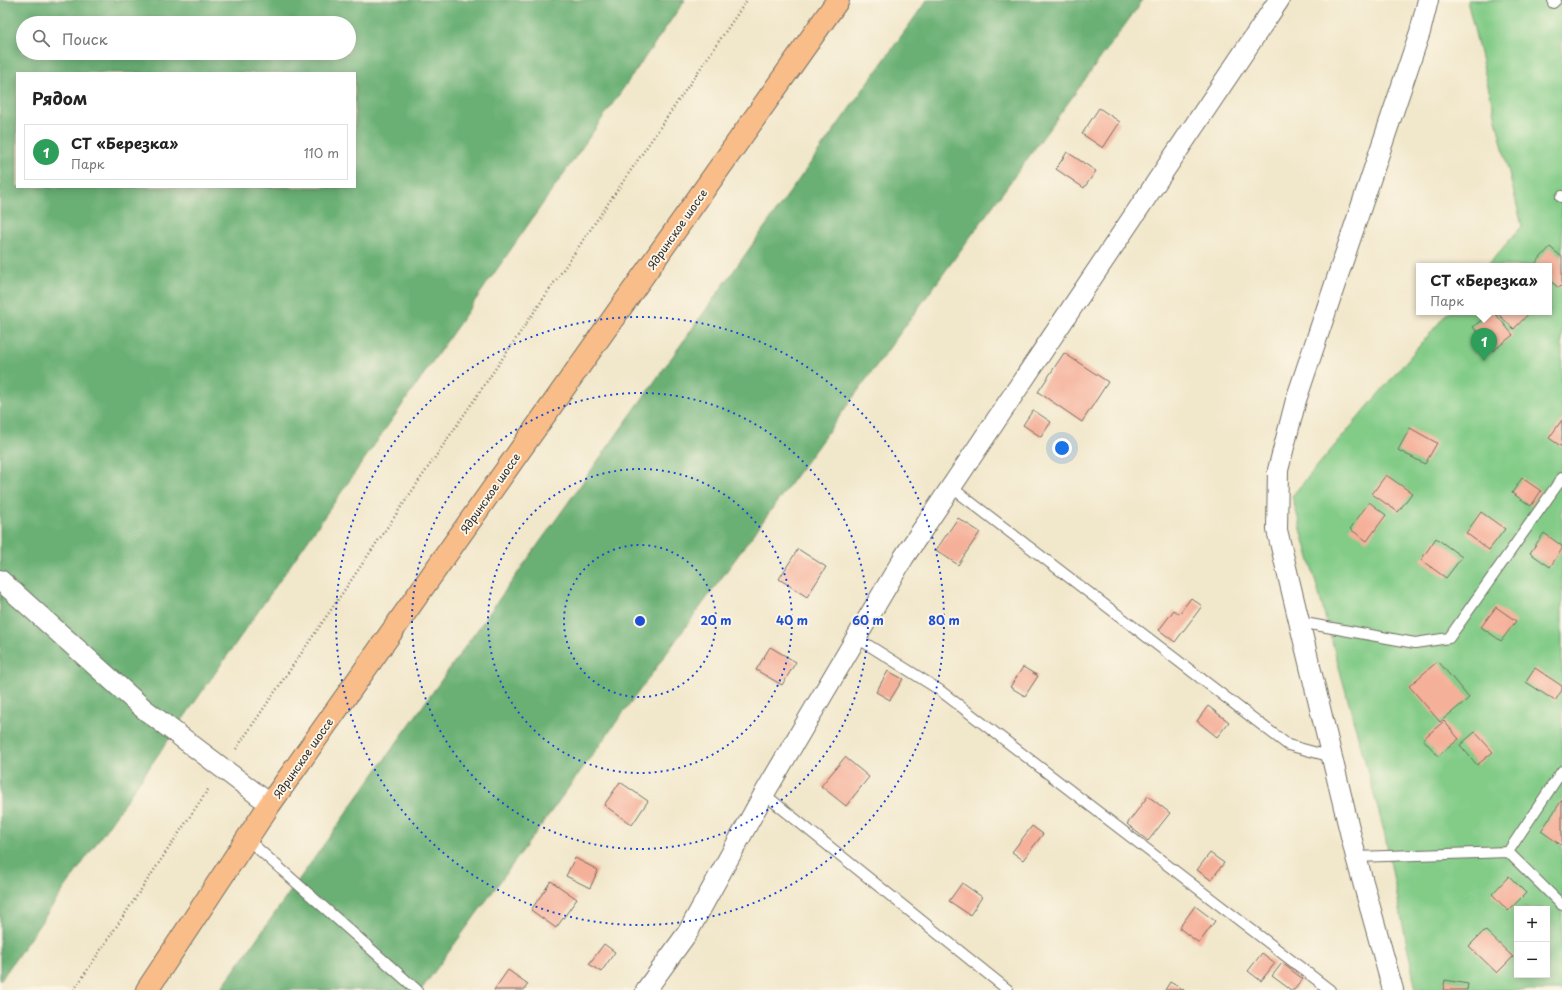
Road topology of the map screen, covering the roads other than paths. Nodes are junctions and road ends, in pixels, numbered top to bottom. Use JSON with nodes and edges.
{"nodes":[{"id":1,"x":838,"y":0,"type":"edge"},
{"id":2,"x":1280,"y":0,"type":"edge"},
{"id":3,"x":1428,"y":0,"type":"edge"},
{"id":4,"x":1562,"y":478,"type":"edge"},
{"id":5,"x":951,"y":487,"type":"junction"},
{"id":6,"x":0,"y":580,"type":"edge"},
{"id":7,"x":1299,"y":622,"type":"junction"},
{"id":8,"x":857,"y":638,"type":"junction"},
{"id":9,"x":1332,"y":757,"type":"junction"},
{"id":10,"x":1562,"y":771,"type":"edge"},
{"id":11,"x":764,"y":794,"type":"junction"},
{"id":12,"x":270,"y":804,"type":"junction"},
{"id":13,"x":247,"y":839,"type":"junction"},
{"id":14,"x":1508,"y":852,"type":"junction"},
{"id":15,"x":1356,"y":857,"type":"junction"},
{"id":16,"x":1562,"y":905,"type":"edge"},
{"id":17,"x":146,"y":990,"type":"edge"},
{"id":18,"x":417,"y":990,"type":"edge"},
{"id":19,"x":646,"y":990,"type":"edge"},
{"id":20,"x":1008,"y":990,"type":"edge"},
{"id":21,"x":1330,"y":990,"type":"edge"},
{"id":22,"x":1393,"y":990,"type":"edge"}],
"edges":[{"from":1,"to":12,"type":"main road","name":"Ядринское шоссе"},
{"from":2,"to":5,"type":"street"},
{"from":3,"to":7,"type":"street"},
{"from":4,"to":7,"type":"lane"},
{"from":5,"to":8,"type":"street"},
{"from":5,"to":9,"type":"lane"},
{"from":6,"to":12,"type":"street"},
{"from":7,"to":9,"type":"street"},
{"from":8,"to":11,"type":"street"},
{"from":8,"to":21,"type":"lane"},
{"from":9,"to":15,"type":"street"},
{"from":10,"to":14,"type":"lane"},
{"from":11,"to":19,"type":"street"},
{"from":11,"to":20,"type":"lane"},
{"from":12,"to":13,"type":"main road","name":"Ядринское шоссе"},
{"from":13,"to":17,"type":"main road","name":"Ядринское шоссе"},
{"from":13,"to":18,"type":"lane"},
{"from":14,"to":15,"type":"lane"},
{"from":14,"to":16,"type":"lane"},
{"from":15,"to":22,"type":"street"}]}
